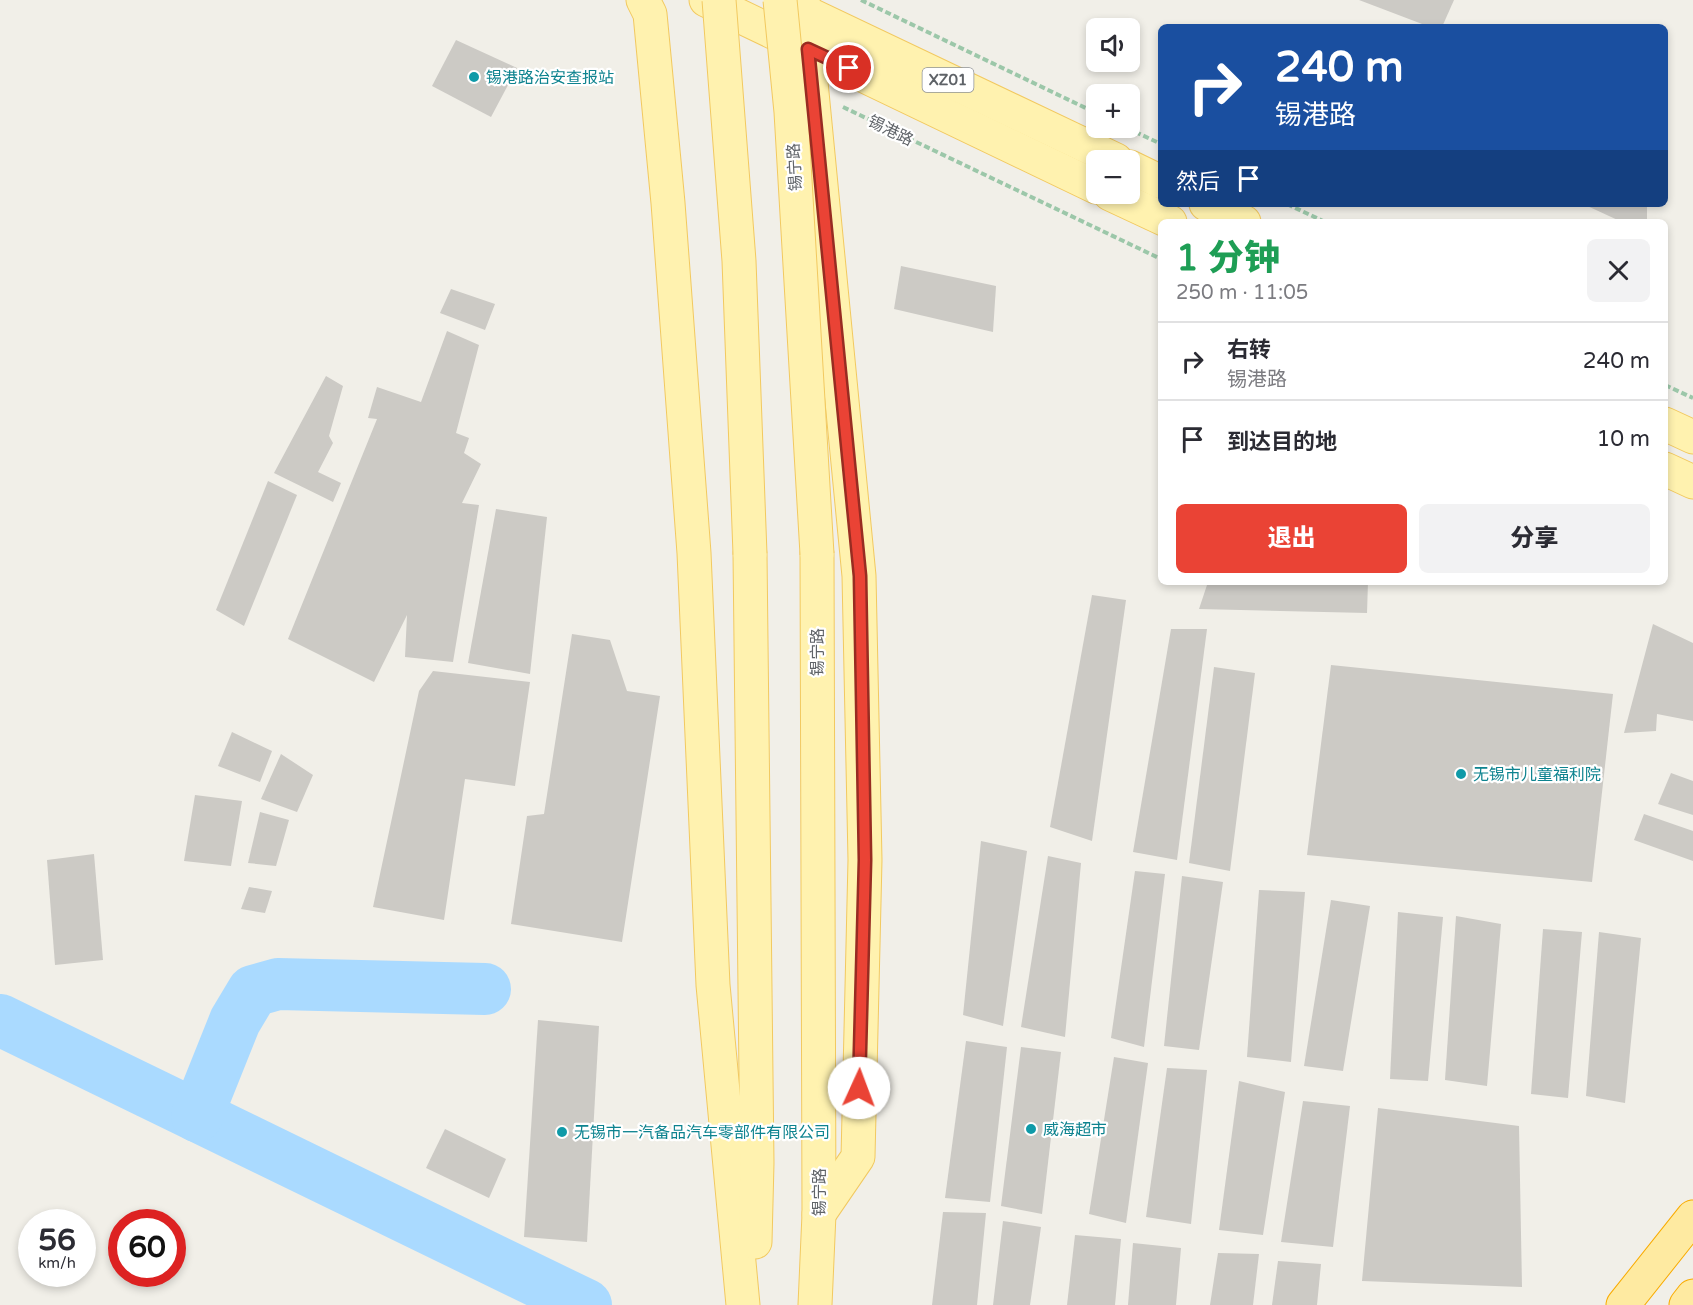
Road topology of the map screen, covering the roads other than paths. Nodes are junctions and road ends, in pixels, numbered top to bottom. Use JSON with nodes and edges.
{"nodes":[{"id":1,"x":643,"y":0,"type":"edge"},
{"id":2,"x":706,"y":0,"type":"edge"},
{"id":3,"x":718,"y":0,"type":"edge"},
{"id":4,"x":792,"y":3,"type":"edge"},
{"id":5,"x":808,"y":49,"type":"junction"},
{"id":6,"x":1095,"y":150,"type":"edge"},
{"id":7,"x":1140,"y":172,"type":"edge"},
{"id":8,"x":1158,"y":181,"type":"edge"},
{"id":9,"x":1086,"y":182,"type":"edge"},
{"id":10,"x":1131,"y":204,"type":"edge"},
{"id":11,"x":1212,"y":207,"type":"edge"},
{"id":12,"x":1164,"y":219,"type":"edge"},
{"id":13,"x":1238,"y":219,"type":"edge"},
{"id":14,"x":1668,"y":425,"type":"edge"},
{"id":15,"x":1693,"y":437,"type":"edge"},
{"id":16,"x":1668,"y":470,"type":"edge"},
{"id":17,"x":1693,"y":482,"type":"edge"},
{"id":18,"x":819,"y":1214,"type":"junction"},
{"id":19,"x":1693,"y":1217,"type":"edge"},
{"id":20,"x":1693,"y":1296,"type":"edge"},
{"id":21,"x":743,"y":1305,"type":"edge"},
{"id":22,"x":753,"y":1305,"type":"edge"},
{"id":23,"x":814,"y":1305,"type":"edge"},
{"id":24,"x":1623,"y":1305,"type":"edge"},
{"id":25,"x":1686,"y":1305,"type":"edge"}],
"edges":[{"from":1,"to":21,"type":"main road"},
{"from":2,"to":5,"type":"main road","number":"XZ01"},
{"from":3,"to":22,"type":"main road","bridge":true},
{"from":4,"to":5,"type":"main road"},
{"from":4,"to":6,"type":"main road","number":"XZ01"},
{"from":4,"to":18,"type":"main road","name":"锡宁路","bridge":true},
{"from":5,"to":9,"type":"main road","number":"XZ01"},
{"from":5,"to":18,"type":"main road"},
{"from":7,"to":8,"type":"main road"},
{"from":10,"to":12,"type":"main road"},
{"from":11,"to":13,"type":"main road"},
{"from":14,"to":15,"type":"main road"},
{"from":16,"to":17,"type":"main road"},
{"from":18,"to":23,"type":"main road","name":"锡宁路"},
{"from":19,"to":24,"type":"highway"},
{"from":20,"to":25,"type":"highway"}]}
